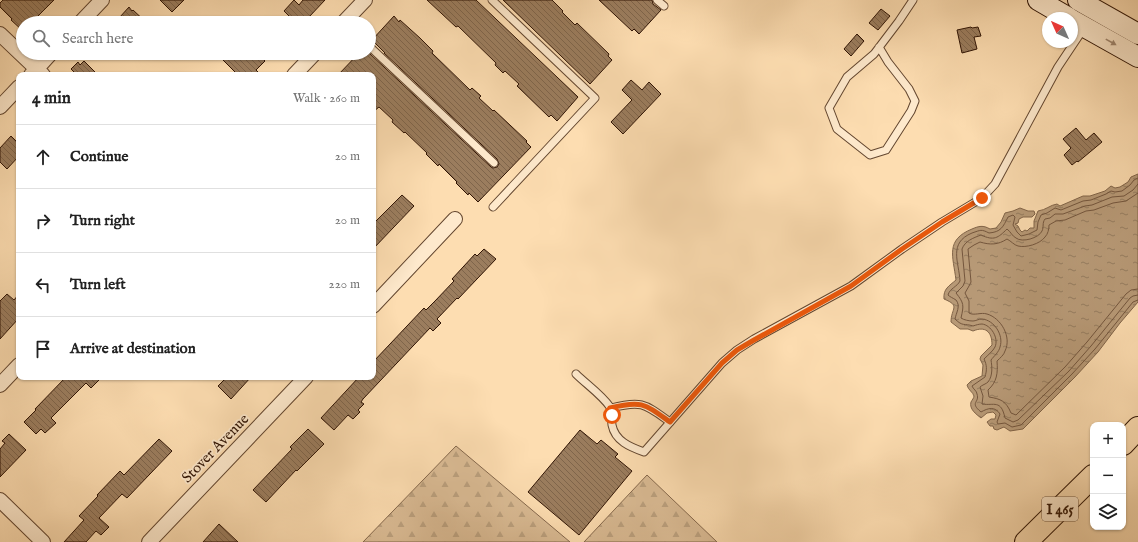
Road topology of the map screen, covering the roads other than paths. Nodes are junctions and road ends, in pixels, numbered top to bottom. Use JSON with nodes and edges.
{"nodes":[{"id":1,"x":102,"y":0,"type":"edge"},
{"id":2,"x":365,"y":0,"type":"edge"},
{"id":3,"x":492,"y":0,"type":"edge"},
{"id":4,"x":658,"y":0,"type":"edge"},
{"id":5,"x":913,"y":0,"type":"edge"},
{"id":6,"x":1038,"y":0,"type":"edge"},
{"id":7,"x":1078,"y":0,"type":"edge"},
{"id":8,"x":664,"y":6,"type":"dead end"},
{"id":9,"x":87,"y":16,"type":"edge"},
{"id":10,"x":350,"y":16,"type":"edge"},
{"id":11,"x":1084,"y":19,"type":"edge"},
{"id":12,"x":0,"y":34,"type":"edge"},
{"id":13,"x":1138,"y":34,"type":"edge"},
{"id":14,"x":879,"y":47,"type":"junction"},
{"id":15,"x":16,"y":51,"type":"edge"},
{"id":16,"x":376,"y":53,"type":"edge"},
{"id":17,"x":1138,"y":57,"type":"edge"},
{"id":18,"x":24,"y":60,"type":"edge"},
{"id":19,"x":46,"y":60,"type":"edge"},
{"id":20,"x":308,"y":60,"type":"edge"},
{"id":21,"x":35,"y":72,"type":"edge"},
{"id":22,"x":37,"y":72,"type":"edge"},
{"id":23,"x":297,"y":72,"type":"edge"},
{"id":24,"x":16,"y":90,"type":"edge"},
{"id":25,"x":0,"y":107,"type":"edge"},
{"id":26,"x":494,"y":163,"type":"dead end"},
{"id":27,"x":493,"y":207,"type":"dead end"},
{"id":28,"x":455,"y":219,"type":"dead end"},
{"id":29,"x":376,"y":303,"type":"edge"},
{"id":30,"x":16,"y":368,"type":"edge"},
{"id":31,"x":576,"y":374,"type":"dead end"},
{"id":32,"x":303,"y":380,"type":"edge"},
{"id":33,"x":0,"y":385,"type":"edge"},
{"id":34,"x":610,"y":408,"type":"junction"},
{"id":35,"x":670,"y":422,"type":"junction"},
{"id":36,"x":1138,"y":428,"type":"edge"},
{"id":37,"x":1126,"y":441,"type":"edge"},
{"id":38,"x":1090,"y":479,"type":"edge"},
{"id":39,"x":0,"y":500,"type":"edge"},
{"id":40,"x":43,"y":542,"type":"edge"},
{"id":41,"x":149,"y":542,"type":"edge"},
{"id":42,"x":1026,"y":542,"type":"edge"}],
"edges":[{"from":1,"to":9,"type":"street"},
{"from":2,"to":10,"type":"street"},
{"from":3,"to":27,"type":"lane"},
{"from":4,"to":8,"type":"lane"},
{"from":5,"to":14,"type":"lane"},
{"from":6,"to":11,"type":"main road"},
{"from":7,"to":11,"type":"main road"},
{"from":11,"to":13,"type":"main road"},
{"from":11,"to":17,"type":"main road","one_way":true},
{"from":11,"to":35,"type":"lane"},
{"from":12,"to":15,"type":"street"},
{"from":14,"to":14,"type":"lane"},
{"from":16,"to":26,"type":"lane"},
{"from":18,"to":21,"type":"street"},
{"from":19,"to":22,"type":"street"},
{"from":20,"to":23,"type":"street"},
{"from":24,"to":25,"type":"street"},
{"from":28,"to":29,"type":"street"},
{"from":30,"to":33,"type":"street"},
{"from":31,"to":34,"type":"lane"},
{"from":32,"to":41,"type":"street","name":"Stover Avenue"},
{"from":34,"to":35,"type":"lane"},
{"from":34,"to":35,"type":"lane"},
{"from":36,"to":37,"type":"highway"},
{"from":38,"to":42,"type":"highway","number":"I 465"},
{"from":39,"to":40,"type":"street"}]}
